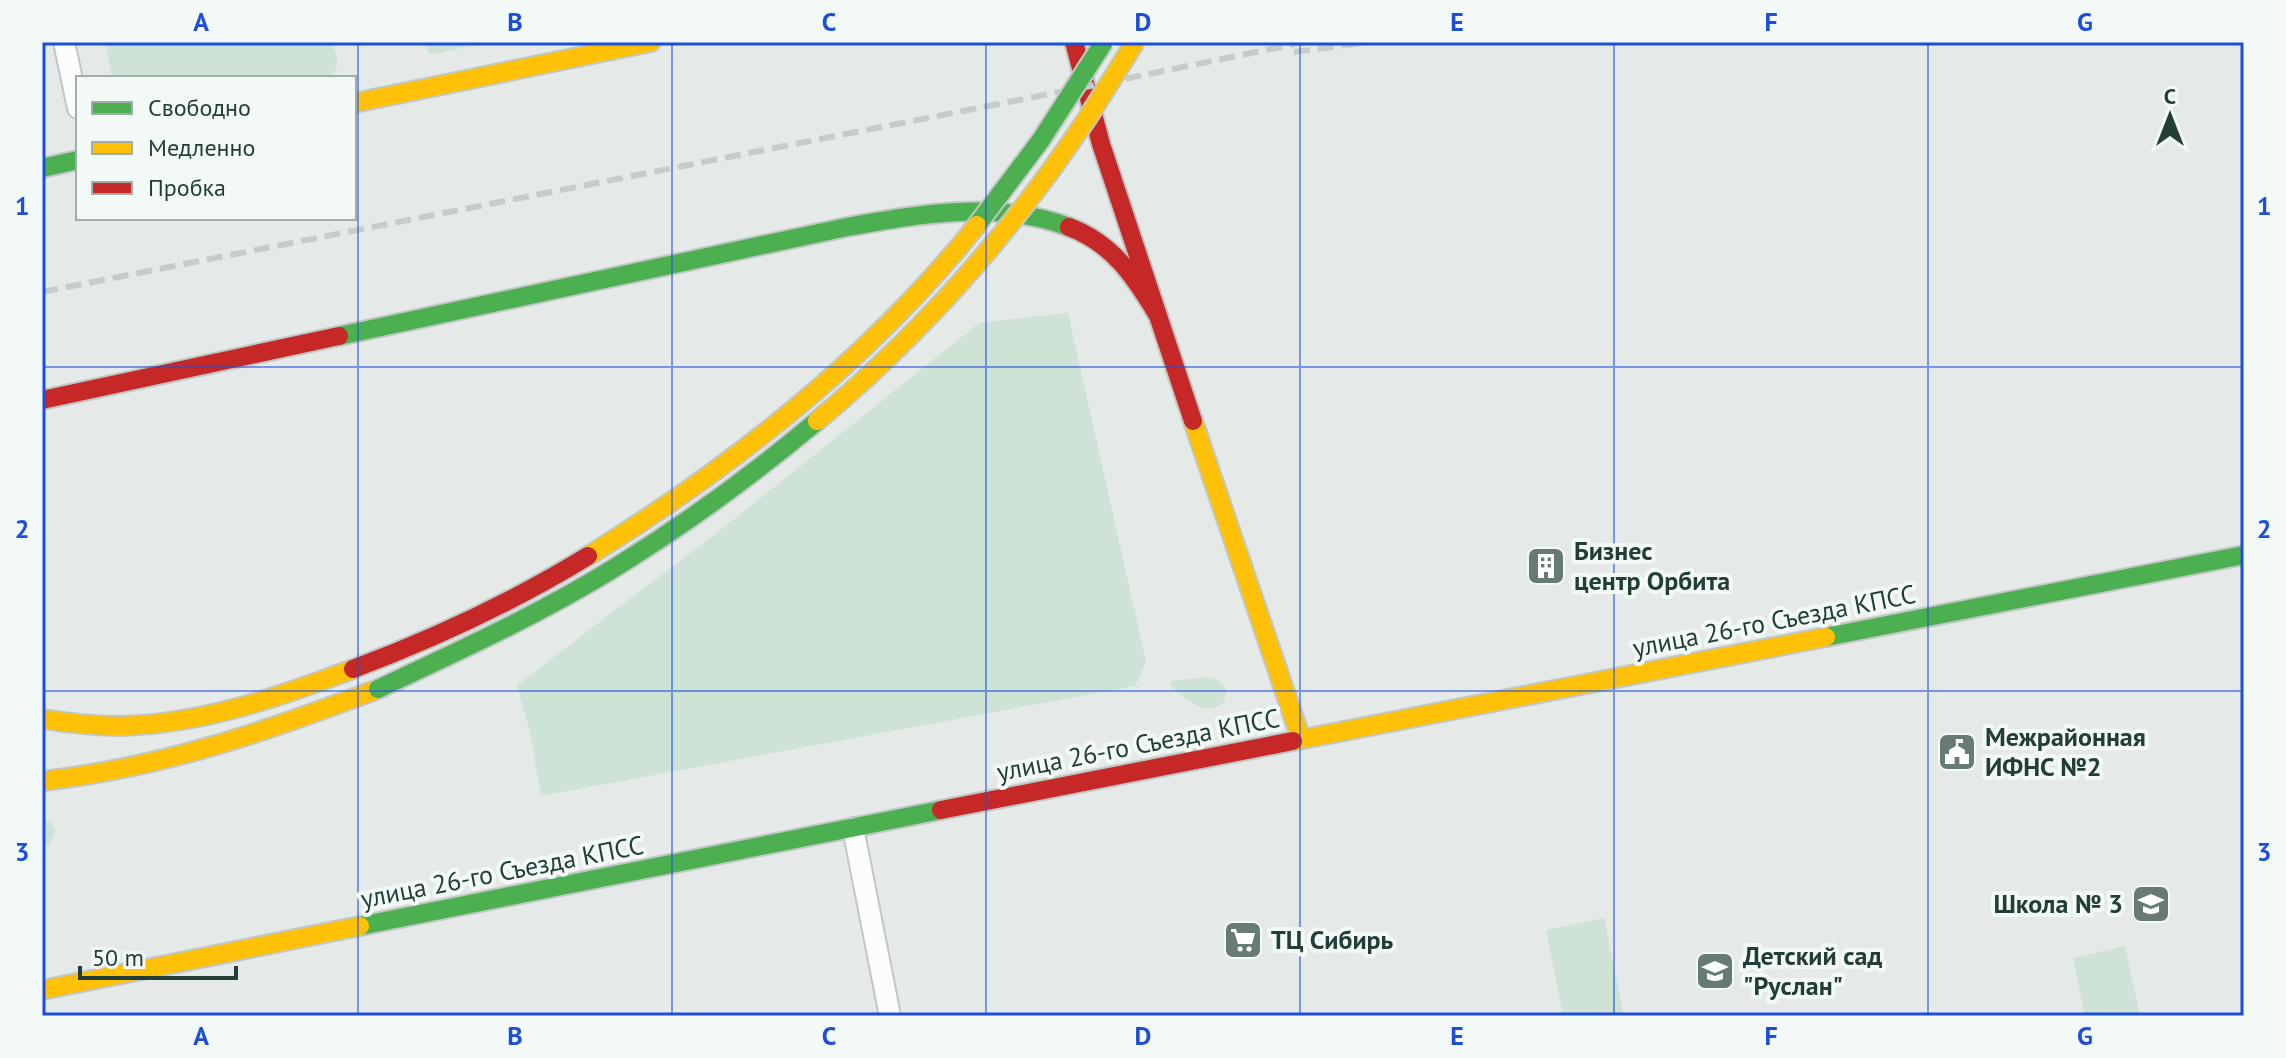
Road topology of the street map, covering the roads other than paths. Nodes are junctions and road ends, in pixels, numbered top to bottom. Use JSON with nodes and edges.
{"nodes":[{"id":1,"x":64,"y":42,"type":"edge"},
{"id":2,"x":651,"y":42,"type":"edge"},
{"id":3,"x":1074,"y":42,"type":"edge"},
{"id":4,"x":1104,"y":42,"type":"edge"},
{"id":5,"x":1135,"y":42,"type":"edge"},
{"id":6,"x":76,"y":99,"type":"edge"},
{"id":7,"x":356,"y":103,"type":"edge"},
{"id":8,"x":76,"y":160,"type":"edge"},
{"id":9,"x":42,"y":168,"type":"edge"},
{"id":10,"x":1157,"y":314,"type":"junction"},
{"id":11,"x":42,"y":400,"type":"edge"},
{"id":12,"x":2244,"y":555,"type":"edge"},
{"id":13,"x":42,"y":719,"type":"edge"},
{"id":14,"x":1301,"y":739,"type":"junction"},
{"id":15,"x":42,"y":781,"type":"edge"},
{"id":16,"x":853,"y":828,"type":"junction"},
{"id":17,"x":42,"y":990,"type":"edge"},
{"id":18,"x":890,"y":1016,"type":"edge"}],
"edges":[{"from":1,"to":6,"type":"street"},
{"from":2,"to":7,"type":"main road"},
{"from":3,"to":10,"type":"main road"},
{"from":4,"to":13,"type":"main road","bridge":true},
{"from":5,"to":15,"type":"main road","bridge":true},
{"from":8,"to":9,"type":"main road"},
{"from":10,"to":11,"type":"main road"},
{"from":10,"to":14,"type":"main road"},
{"from":12,"to":14,"type":"main road","name":"улица 26-го Съезда КПСС"},
{"from":14,"to":16,"type":"main road","name":"улица 26-го Съезда КПСС"},
{"from":16,"to":17,"type":"main road","name":"улица 26-го Съезда КПСС"},
{"from":16,"to":18,"type":"street"}]}
